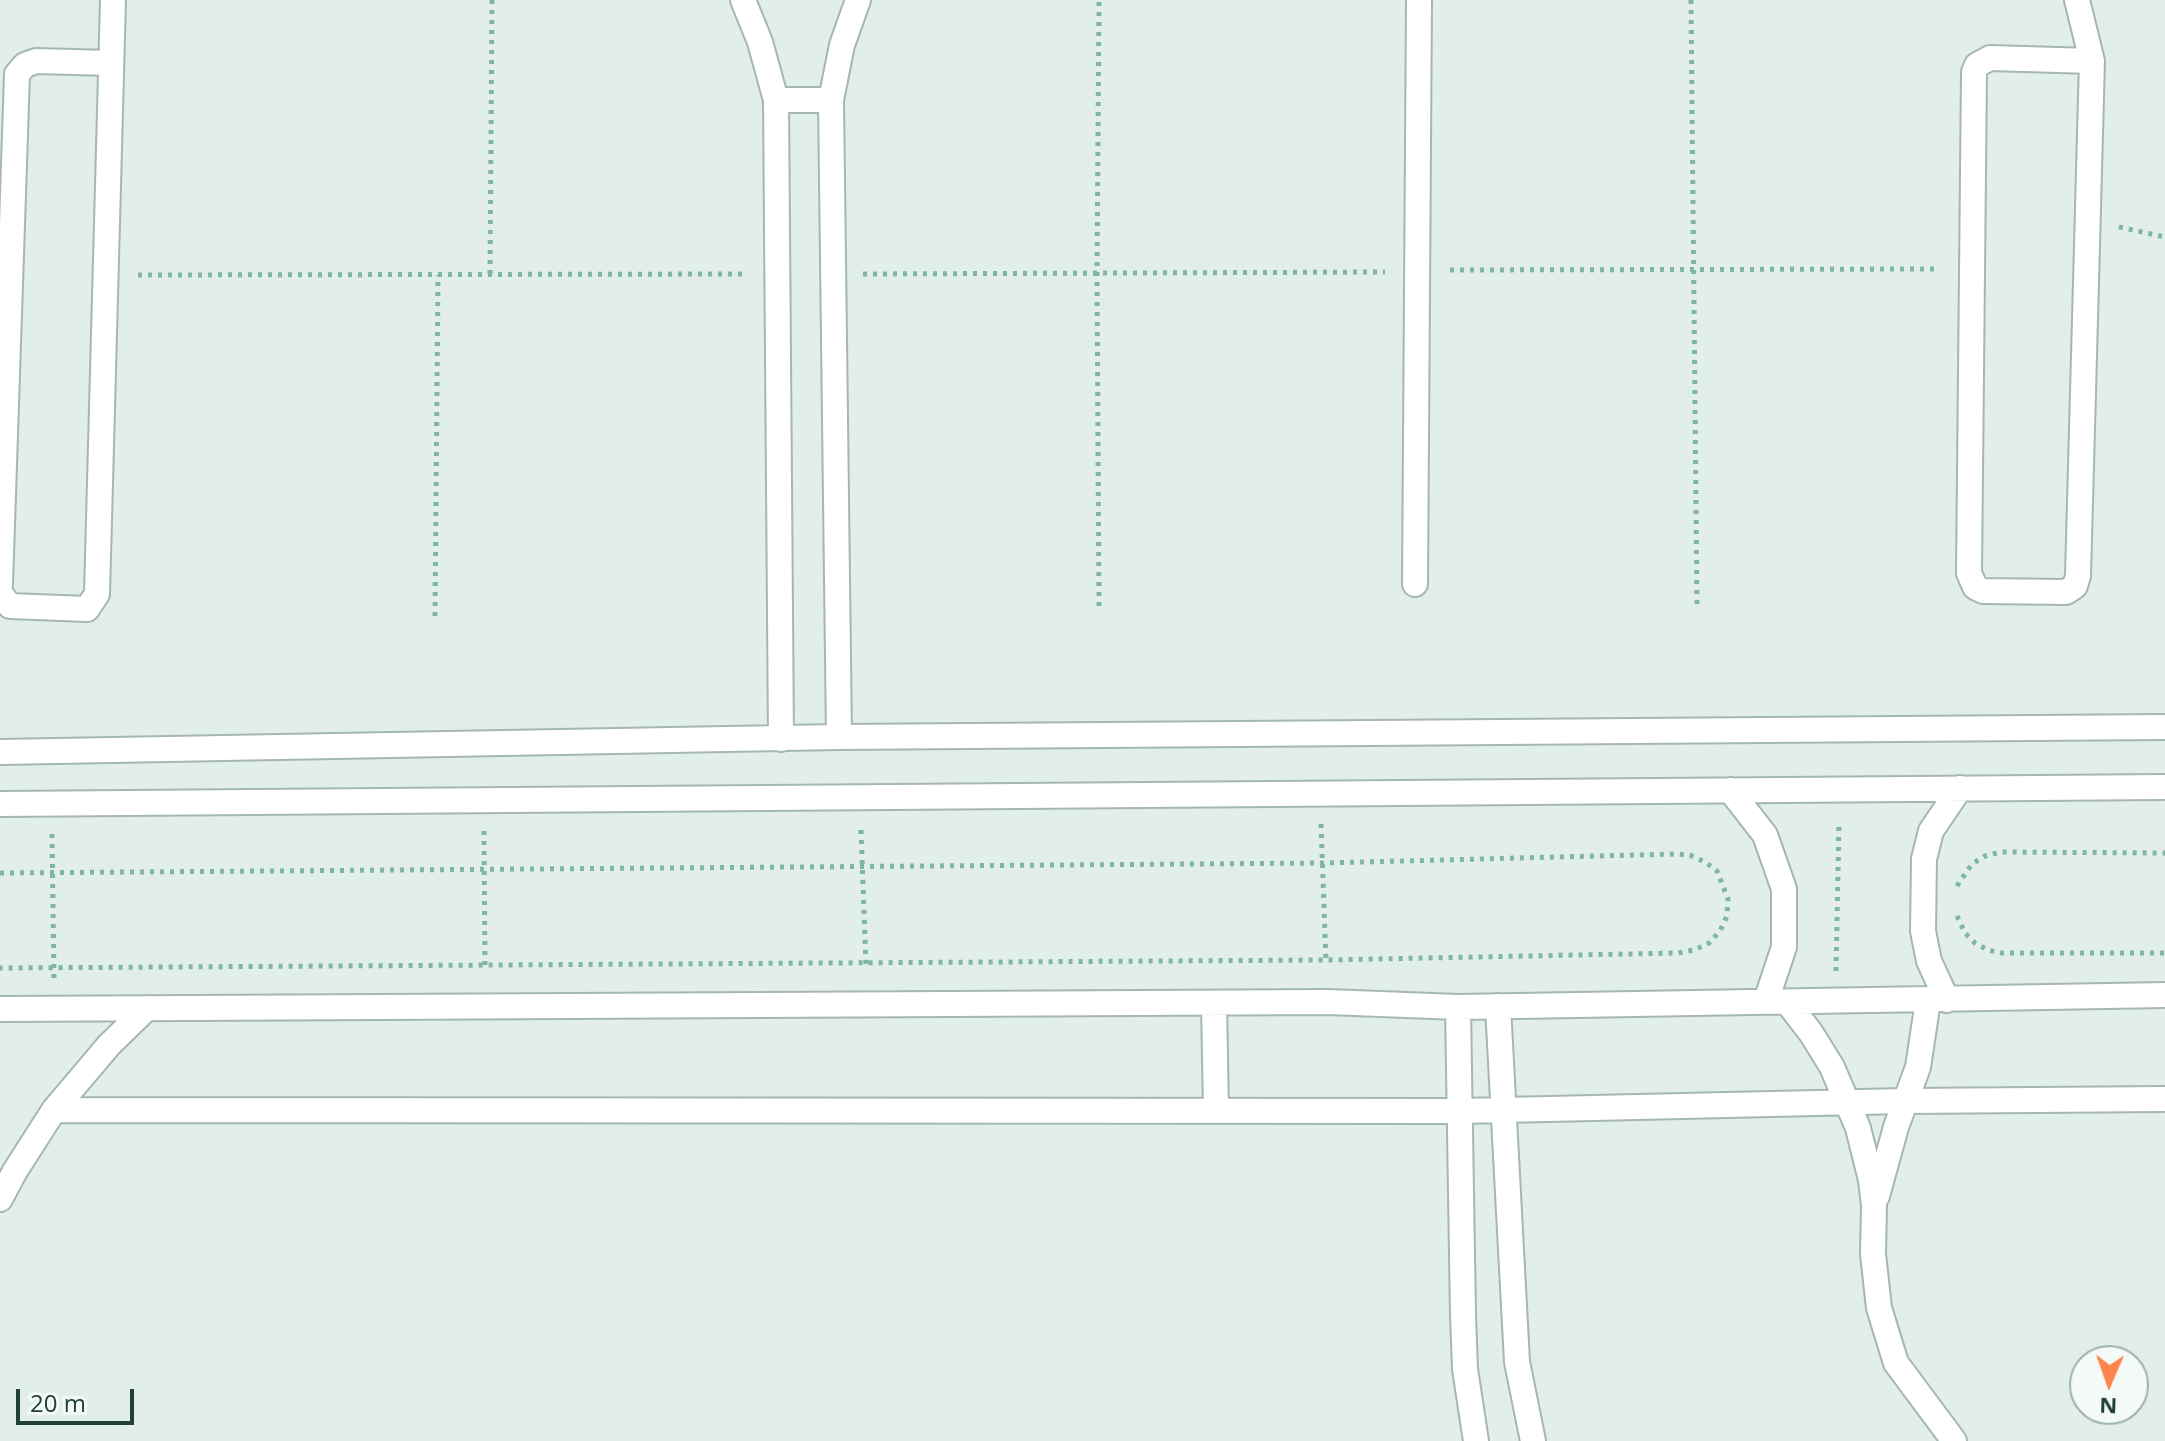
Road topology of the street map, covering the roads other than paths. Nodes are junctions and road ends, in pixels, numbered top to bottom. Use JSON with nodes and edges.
{"nodes":[{"id":1,"x":113,"y":0,"type":"edge"},
{"id":2,"x":743,"y":0,"type":"edge"},
{"id":3,"x":858,"y":0,"type":"edge"},
{"id":4,"x":1419,"y":0,"type":"edge"},
{"id":5,"x":2077,"y":0,"type":"edge"},
{"id":6,"x":2092,"y":61,"type":"junction"},
{"id":7,"x":111,"y":63,"type":"junction"},
{"id":8,"x":776,"y":100,"type":"junction"},
{"id":9,"x":831,"y":100,"type":"junction"},
{"id":10,"x":0,"y":584,"type":"edge"},
{"id":11,"x":1415,"y":584,"type":"dead end"},
{"id":12,"x":0,"y":593,"type":"edge"},
{"id":13,"x":2165,"y":727,"type":"edge"},
{"id":14,"x":839,"y":737,"type":"junction"},
{"id":15,"x":781,"y":739,"type":"junction"},
{"id":16,"x":0,"y":752,"type":"edge"},
{"id":17,"x":2165,"y":787,"type":"edge"},
{"id":18,"x":1960,"y":788,"type":"junction"},
{"id":19,"x":1730,"y":790,"type":"junction"},
{"id":20,"x":0,"y":804,"type":"edge"},
{"id":21,"x":2165,"y":995,"type":"edge"},
{"id":22,"x":1776,"y":1001,"type":"junction"},
{"id":23,"x":1937,"y":1001,"type":"junction"},
{"id":24,"x":1214,"y":1003,"type":"junction"},
{"id":25,"x":1498,"y":1006,"type":"junction"},
{"id":26,"x":1458,"y":1007,"type":"junction"},
{"id":27,"x":147,"y":1008,"type":"junction"},
{"id":28,"x":0,"y":1009,"type":"edge"},
{"id":29,"x":2165,"y":1099,"type":"edge"},
{"id":30,"x":1905,"y":1101,"type":"junction"},
{"id":31,"x":1850,"y":1103,"type":"junction"},
{"id":32,"x":54,"y":1110,"type":"junction"},
{"id":33,"x":1503,"y":1110,"type":"junction"},
{"id":34,"x":1216,"y":1111,"type":"junction"},
{"id":35,"x":1459,"y":1111,"type":"junction"},
{"id":36,"x":0,"y":1199,"type":"edge"},
{"id":37,"x":1874,"y":1206,"type":"junction"},
{"id":38,"x":1476,"y":1441,"type":"edge"},
{"id":39,"x":1533,"y":1441,"type":"edge"},
{"id":40,"x":1954,"y":1441,"type":"edge"}],
"edges":[{"from":1,"to":7,"type":"street"},
{"from":2,"to":8,"type":"street"},
{"from":3,"to":9,"type":"street"},
{"from":4,"to":11,"type":"street"},
{"from":5,"to":6,"type":"street"},
{"from":6,"to":6,"type":"street"},
{"from":7,"to":10,"type":"street"},
{"from":7,"to":12,"type":"street"},
{"from":8,"to":9,"type":"street"},
{"from":8,"to":15,"type":"street"},
{"from":9,"to":14,"type":"street"},
{"from":13,"to":14,"type":"street"},
{"from":14,"to":15,"type":"street"},
{"from":15,"to":16,"type":"street"},
{"from":17,"to":18,"type":"street"},
{"from":18,"to":19,"type":"street"},
{"from":18,"to":23,"type":"street"},
{"from":19,"to":20,"type":"street"},
{"from":19,"to":22,"type":"street"},
{"from":21,"to":23,"type":"street"},
{"from":22,"to":23,"type":"street"},
{"from":22,"to":25,"type":"street"},
{"from":22,"to":31,"type":"street"},
{"from":23,"to":30,"type":"street"},
{"from":24,"to":26,"type":"street"},
{"from":24,"to":27,"type":"street"},
{"from":24,"to":34,"type":"street"},
{"from":25,"to":26,"type":"street"},
{"from":25,"to":33,"type":"street"},
{"from":26,"to":35,"type":"street"},
{"from":27,"to":28,"type":"street"},
{"from":27,"to":32,"type":"street"},
{"from":29,"to":30,"type":"street"},
{"from":30,"to":31,"type":"street"},
{"from":30,"to":37,"type":"street"},
{"from":31,"to":33,"type":"street"},
{"from":31,"to":37,"type":"street"},
{"from":32,"to":34,"type":"street"},
{"from":32,"to":36,"type":"street"},
{"from":33,"to":35,"type":"street"},
{"from":33,"to":39,"type":"street"},
{"from":34,"to":35,"type":"street"},
{"from":35,"to":38,"type":"street"},
{"from":37,"to":40,"type":"street"}]}
